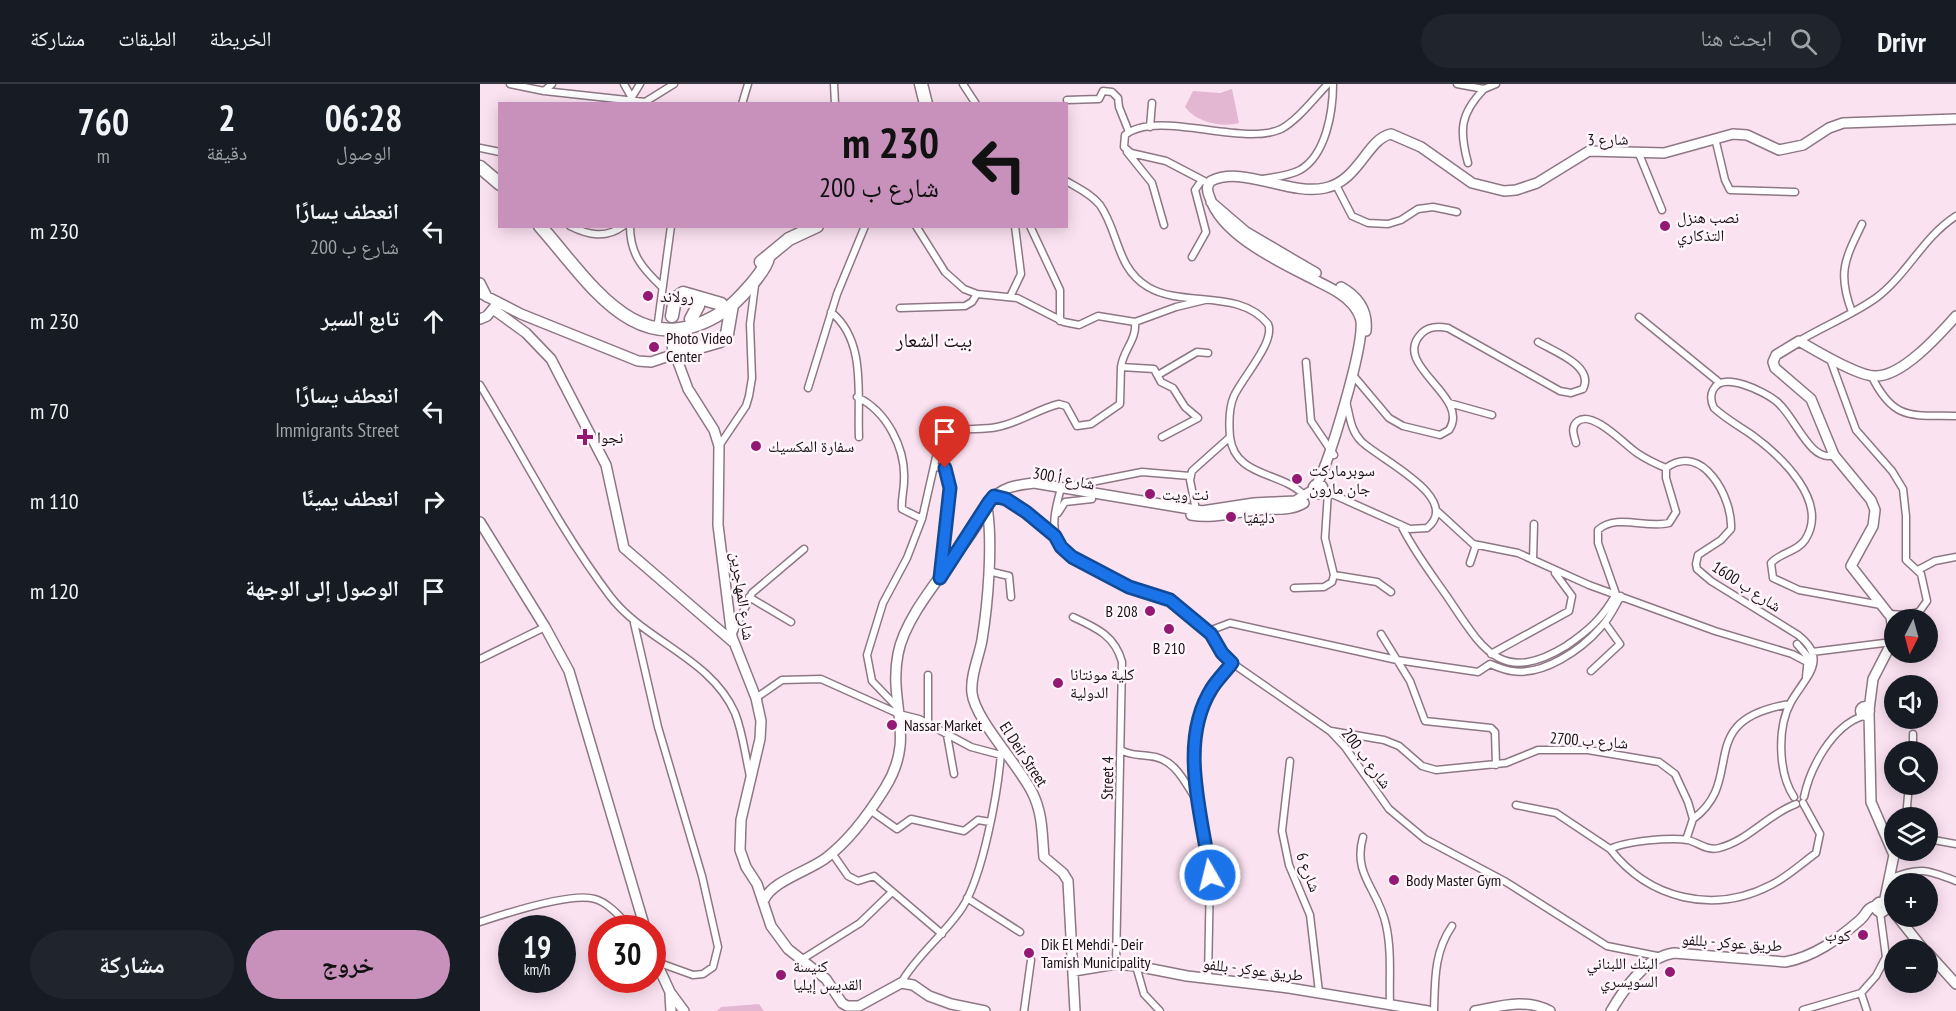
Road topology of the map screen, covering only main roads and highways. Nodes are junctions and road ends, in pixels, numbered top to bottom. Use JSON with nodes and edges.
{"nodes":[{"id":1,"x":921,"y":84,"type":"edge"},
{"id":2,"x":926,"y":102,"type":"edge"},
{"id":3,"x":480,"y":167,"type":"edge"},
{"id":4,"x":498,"y":182,"type":"edge"},
{"id":5,"x":542,"y":228,"type":"edge"},
{"id":6,"x":807,"y":228,"type":"edge"},
{"id":7,"x":768,"y":258,"type":"junction"},
{"id":8,"x":580,"y":271,"type":"junction"},
{"id":9,"x":693,"y":296,"type":"junction"},
{"id":10,"x":726,"y":304,"type":"junction"},
{"id":11,"x":672,"y":316,"type":"dead end"},
{"id":12,"x":691,"y":319,"type":"junction"},
{"id":13,"x":707,"y":321,"type":"junction"},
{"id":14,"x":727,"y":332,"type":"junction"},
{"id":15,"x":672,"y":335,"type":"dead end"}],
"edges":[{"from":1,"to":2,"type":"highway"},
{"from":3,"to":4,"type":"highway"},
{"from":5,"to":8,"type":"highway"},
{"from":6,"to":7,"type":"highway"},
{"from":7,"to":10,"type":"highway"},
{"from":7,"to":10,"type":"highway"},
{"from":8,"to":12,"type":"highway"},
{"from":8,"to":13,"type":"highway"},
{"from":9,"to":10,"type":"highway"},
{"from":9,"to":11,"type":"highway"},
{"from":9,"to":12,"type":"highway"},
{"from":10,"to":12,"type":"highway"},
{"from":10,"to":13,"type":"highway"},
{"from":10,"to":14,"type":"highway"},
{"from":13,"to":14,"type":"highway"},
{"from":14,"to":15,"type":"highway"}]}
